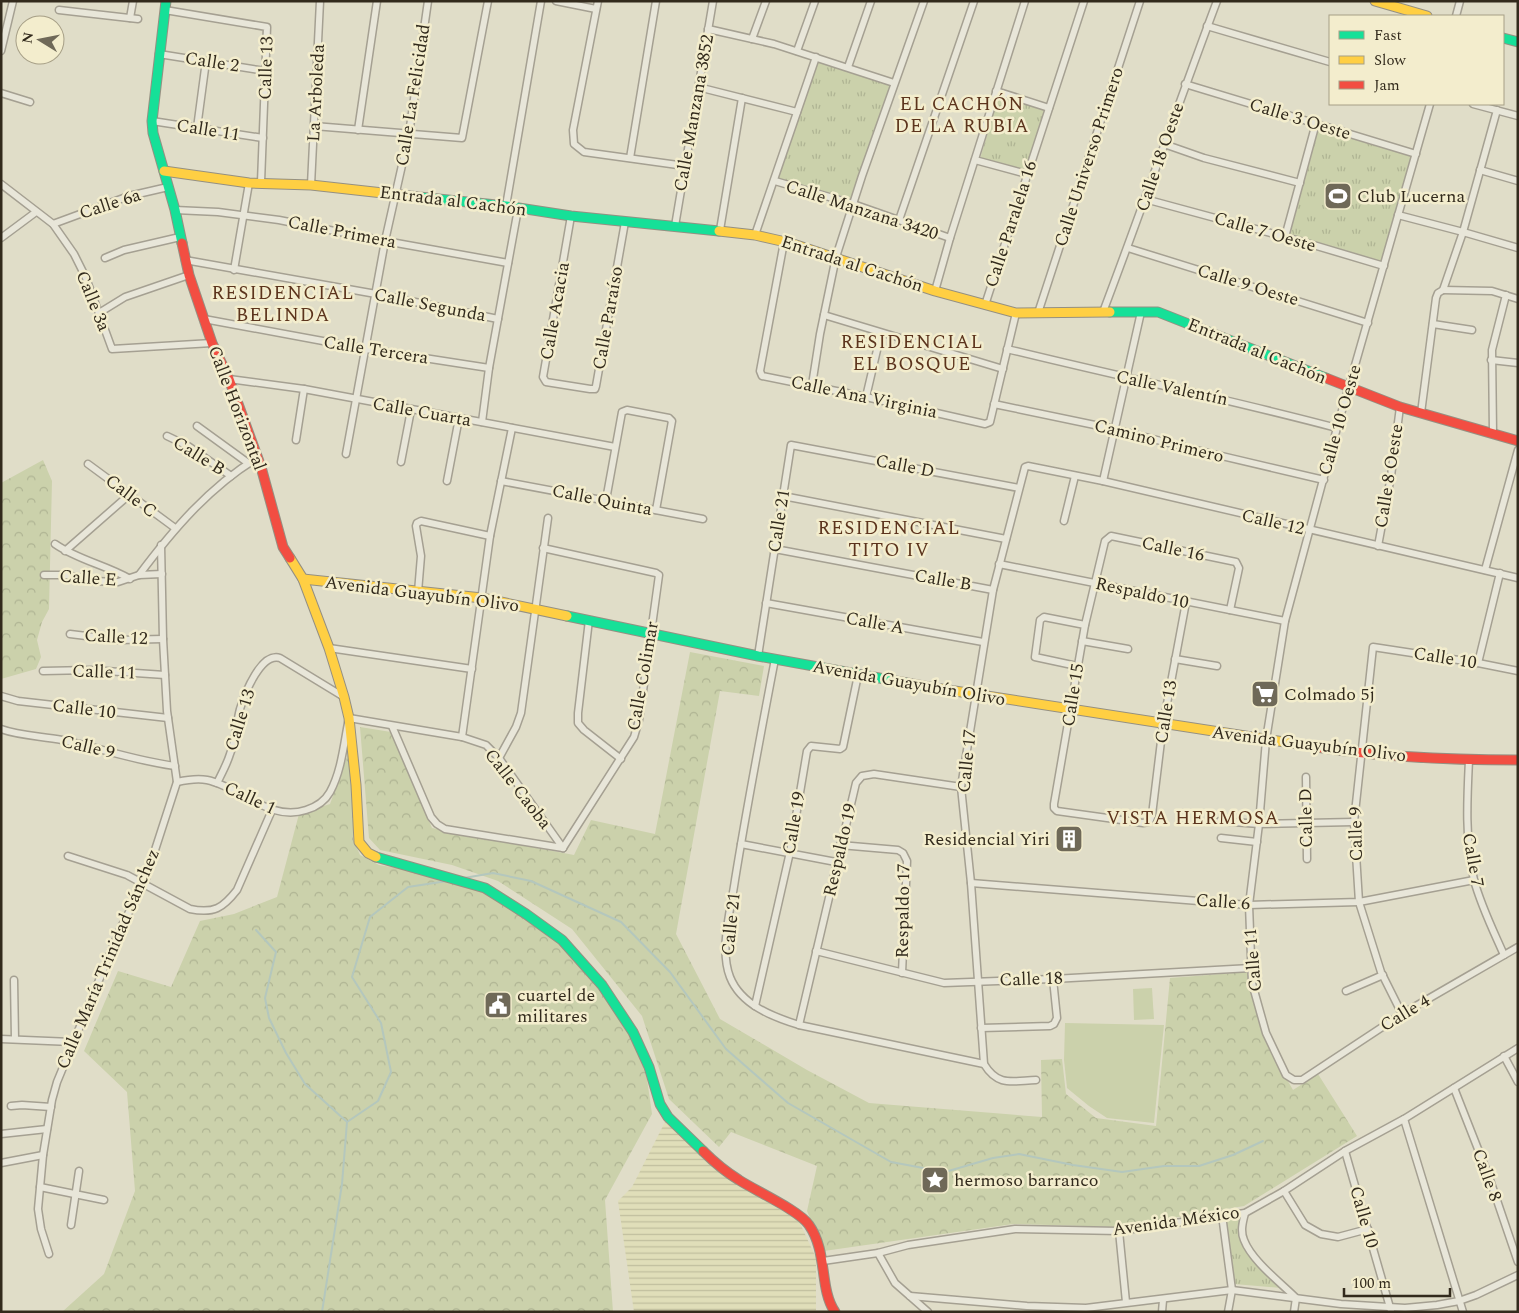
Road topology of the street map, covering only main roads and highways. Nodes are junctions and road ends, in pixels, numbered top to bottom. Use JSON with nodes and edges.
{"nodes":[{"id":1,"x":1375,"y":1,"type":"edge"},
{"id":2,"x":165,"y":5,"type":"edge"},
{"id":3,"x":1424,"y":15,"type":"edge"},
{"id":4,"x":1504,"y":38,"type":"edge"},
{"id":5,"x":1518,"y":42,"type":"edge"},
{"id":6,"x":164,"y":171,"type":"junction"},
{"id":7,"x":1518,"y":440,"type":"edge"},
{"id":8,"x":303,"y":579,"type":"junction"},
{"id":9,"x":1518,"y":760,"type":"edge"},
{"id":10,"x":836,"y":1312,"type":"edge"}],
"edges":[{"from":1,"to":3,"type":"main road"},
{"from":2,"to":6,"type":"main road","name":"Calle Horizontal"},
{"from":4,"to":5,"type":"main road"},
{"from":6,"to":7,"type":"main road","name":"Entrada al Cachón"},
{"from":6,"to":8,"type":"main road","name":"Calle Horizontal"},
{"from":8,"to":9,"type":"main road","name":"Avenida Guayubín Olivo"},
{"from":8,"to":10,"type":"main road","name":"Calle Horizontal"}]}
